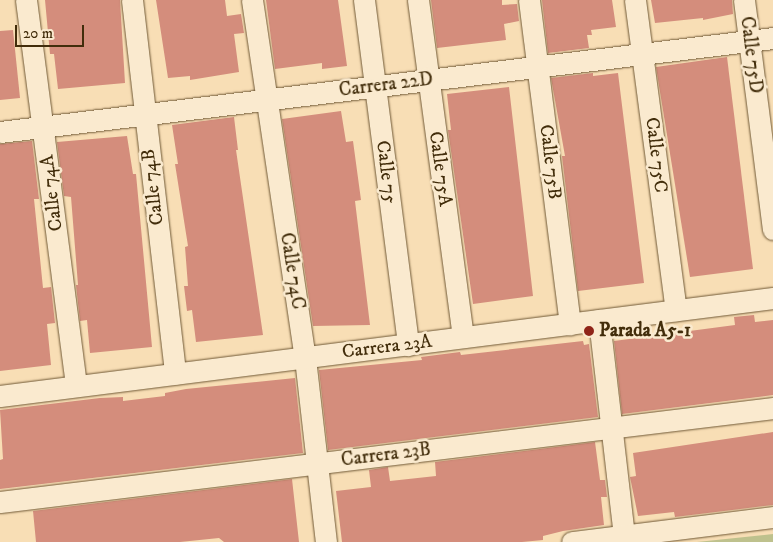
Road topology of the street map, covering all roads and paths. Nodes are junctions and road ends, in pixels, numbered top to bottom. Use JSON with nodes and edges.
{"nodes":[{"id":1,"x":26,"y":0,"type":"edge"},
{"id":2,"x":132,"y":0,"type":"edge"},
{"id":3,"x":252,"y":0,"type":"edge"},
{"id":4,"x":364,"y":0,"type":"edge"},
{"id":5,"x":418,"y":0,"type":"edge"},
{"id":6,"x":529,"y":0,"type":"edge"},
{"id":7,"x":635,"y":0,"type":"edge"},
{"id":8,"x":744,"y":0,"type":"edge"},
{"id":9,"x":773,"y":38,"type":"edge"},
{"id":10,"x":749,"y":41,"type":"junction"},
{"id":11,"x":642,"y":54,"type":"junction"},
{"id":12,"x":538,"y":67,"type":"junction"},
{"id":13,"x":428,"y":80,"type":"junction"},
{"id":14,"x":375,"y":87,"type":"junction"},
{"id":15,"x":265,"y":100,"type":"junction"},
{"id":16,"x":144,"y":113,"type":"junction"},
{"id":17,"x":44,"y":127,"type":"junction"},
{"id":18,"x":0,"y":132,"type":"edge"},
{"id":19,"x":773,"y":229,"type":"edge"},
{"id":20,"x":773,"y":298,"type":"edge"},
{"id":21,"x":676,"y":310,"type":"junction"},
{"id":22,"x":598,"y":320,"type":"junction"},
{"id":23,"x":570,"y":324,"type":"junction"},
{"id":24,"x":463,"y":337,"type":"junction"},
{"id":25,"x":408,"y":345,"type":"junction"},
{"id":26,"x":305,"y":358,"type":"junction"},
{"id":27,"x":174,"y":374,"type":"junction"},
{"id":28,"x":76,"y":386,"type":"junction"},
{"id":29,"x":0,"y":396,"type":"edge"},
{"id":30,"x":773,"y":408,"type":"edge"},
{"id":31,"x":612,"y":428,"type":"junction"},
{"id":32,"x":317,"y":464,"type":"junction"},
{"id":33,"x":0,"y":502,"type":"edge"},
{"id":34,"x":773,"y":517,"type":"edge"},
{"id":35,"x":624,"y":536,"type":"junction"},
{"id":36,"x":326,"y":542,"type":"edge"},
{"id":37,"x":572,"y":542,"type":"edge"}],
"edges":[{"from":1,"to":17,"type":"street","name":"Calle 74A"},
{"from":2,"to":16,"type":"street","name":"Calle 74B"},
{"from":3,"to":15,"type":"street","name":"Calle 74C"},
{"from":4,"to":14,"type":"street","name":"Calle 75"},
{"from":5,"to":13,"type":"street","name":"Calle 75A"},
{"from":6,"to":12,"type":"street","name":"Calle 75B"},
{"from":7,"to":11,"type":"street","name":"Calle 75C"},
{"from":8,"to":10,"type":"street","name":"Calle 75D"},
{"from":9,"to":10,"type":"street","name":"Carrera 22D"},
{"from":10,"to":11,"type":"street","name":"Carrera 22D"},
{"from":10,"to":19,"type":"street","name":"Calle 75D"},
{"from":11,"to":12,"type":"street","name":"Carrera 22D"},
{"from":11,"to":21,"type":"street","name":"Calle 75C"},
{"from":12,"to":13,"type":"street","name":"Carrera 22D"},
{"from":12,"to":23,"type":"street","name":"Calle 75B"},
{"from":13,"to":14,"type":"street","name":"Carrera 22D"},
{"from":13,"to":24,"type":"street","name":"Calle 75A"},
{"from":14,"to":15,"type":"street","name":"Carrera 22D"},
{"from":14,"to":25,"type":"street","name":"Calle 75"},
{"from":15,"to":16,"type":"street","name":"Carrera 22D"},
{"from":15,"to":26,"type":"street","name":"Calle 74C"},
{"from":16,"to":17,"type":"street","name":"Carrera 22D"},
{"from":16,"to":27,"type":"street","name":"Calle 74B"},
{"from":17,"to":18,"type":"street","name":"Carrera 22D"},
{"from":17,"to":28,"type":"street","name":"Calle 74A"},
{"from":20,"to":21,"type":"street","name":"Carrera 23A"},
{"from":21,"to":22,"type":"street","name":"Carrera 23A"},
{"from":22,"to":23,"type":"street","name":"Carrera 23A"},
{"from":22,"to":31,"type":"street"},
{"from":23,"to":24,"type":"street","name":"Carrera 23A"},
{"from":24,"to":25,"type":"street","name":"Carrera 23A"},
{"from":25,"to":26,"type":"street","name":"Carrera 23A"},
{"from":26,"to":27,"type":"street","name":"Carrera 23A"},
{"from":26,"to":32,"type":"street","name":"Calle 74C"},
{"from":27,"to":28,"type":"street","name":"Carrera 23A"},
{"from":28,"to":29,"type":"street","name":"Carrera 23A"},
{"from":30,"to":31,"type":"street","name":"Carrera 23B"},
{"from":31,"to":32,"type":"street","name":"Carrera 23B"},
{"from":31,"to":35,"type":"street"},
{"from":32,"to":33,"type":"street","name":"Carrera 23B"},
{"from":32,"to":36,"type":"street","name":"Calle 74C"},
{"from":34,"to":35,"type":"street"},
{"from":35,"to":37,"type":"street"}]}
